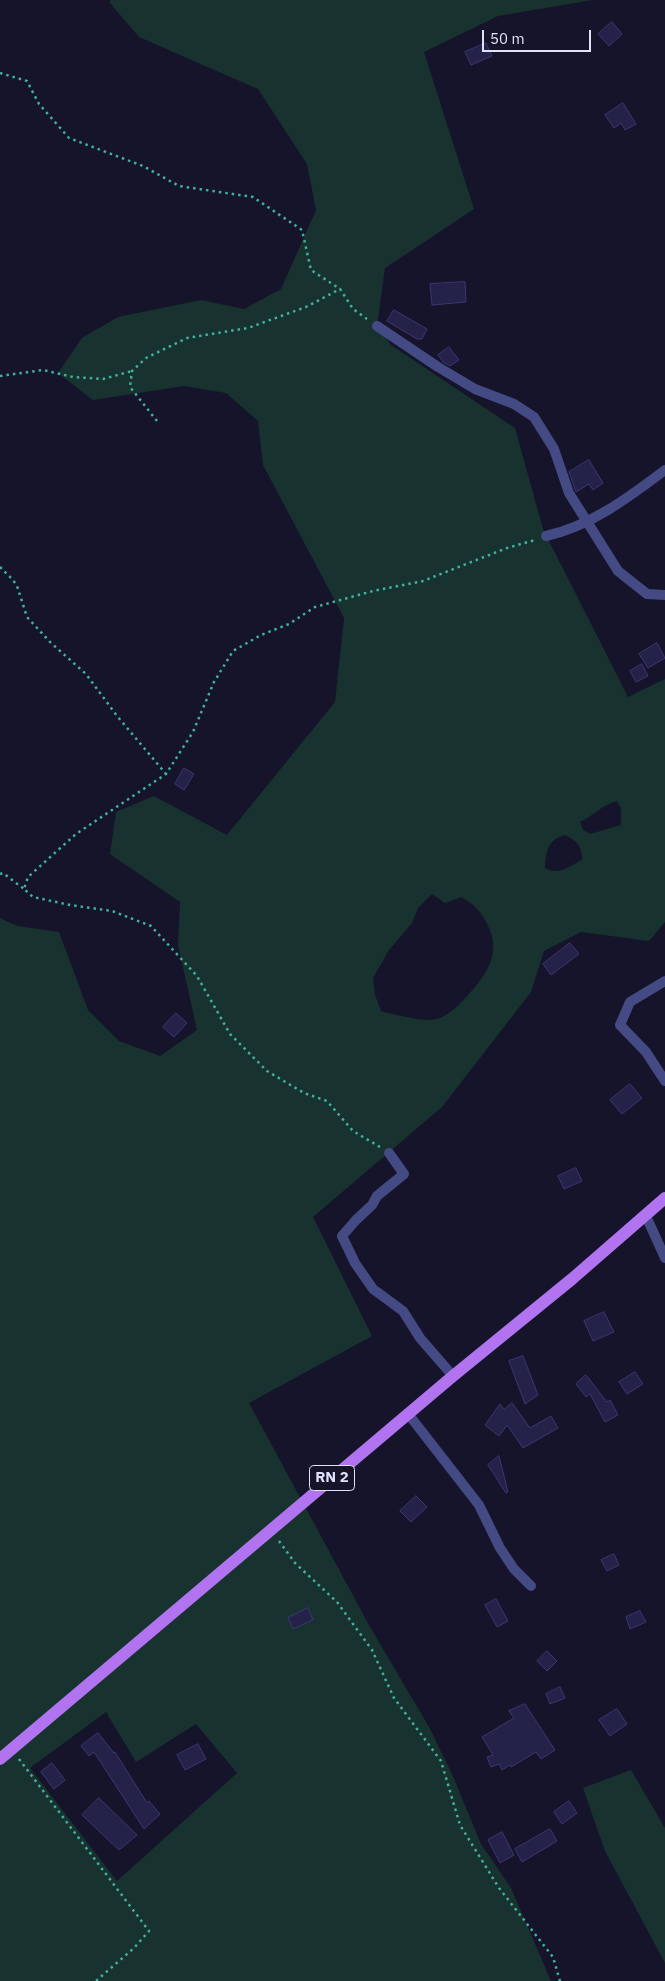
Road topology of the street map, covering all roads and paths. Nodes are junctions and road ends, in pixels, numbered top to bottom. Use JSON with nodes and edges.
{"nodes":[{"id":1,"x":0,"y":73,"type":"edge"},
{"id":2,"x":340,"y":289,"type":"junction"},
{"id":3,"x":377,"y":326,"type":"joint"},
{"id":4,"x":132,"y":371,"type":"junction"},
{"id":5,"x":0,"y":376,"type":"edge"},
{"id":6,"x":157,"y":421,"type":"dead end"},
{"id":7,"x":665,"y":470,"type":"edge"},
{"id":8,"x":586,"y":521,"type":"junction"},
{"id":9,"x":546,"y":536,"type":"joint"},
{"id":10,"x":0,"y":567,"type":"edge"},
{"id":11,"x":665,"y":595,"type":"edge"},
{"id":12,"x":166,"y":774,"type":"junction"},
{"id":13,"x":0,"y":869,"type":"edge"},
{"id":14,"x":1,"y":874,"type":"edge"},
{"id":15,"x":24,"y":889,"type":"junction"},
{"id":16,"x":665,"y":981,"type":"edge"},
{"id":17,"x":665,"y":1081,"type":"edge"},
{"id":18,"x":389,"y":1152,"type":"joint"},
{"id":19,"x":665,"y":1198,"type":"edge"},
{"id":20,"x":646,"y":1216,"type":"junction"},
{"id":21,"x":665,"y":1258,"type":"edge"},
{"id":22,"x":454,"y":1376,"type":"junction"},
{"id":23,"x":408,"y":1415,"type":"junction"},
{"id":24,"x":271,"y":1530,"type":"junction"},
{"id":25,"x":531,"y":1586,"type":"dead end"},
{"id":26,"x":12,"y":1749,"type":"junction"},
{"id":27,"x":0,"y":1759,"type":"edge"},
{"id":28,"x":96,"y":1981,"type":"edge"},
{"id":29,"x":560,"y":1981,"type":"edge"}],
"edges":[{"from":1,"to":2,"type":"path"},
{"from":2,"to":3,"type":"path"},
{"from":2,"to":4,"type":"path"},
{"from":3,"to":8,"type":"street"},
{"from":4,"to":5,"type":"path"},
{"from":4,"to":6,"type":"path"},
{"from":7,"to":8,"type":"street"},
{"from":8,"to":9,"type":"street"},
{"from":8,"to":11,"type":"street"},
{"from":9,"to":12,"type":"path"},
{"from":10,"to":12,"type":"path"},
{"from":12,"to":15,"type":"path"},
{"from":13,"to":14,"type":"path"},
{"from":14,"to":15,"type":"path"},
{"from":15,"to":18,"type":"path"},
{"from":16,"to":17,"type":"street"},
{"from":18,"to":22,"type":"street"},
{"from":19,"to":20,"type":"main road","number":"RN 2"},
{"from":20,"to":21,"type":"street"},
{"from":20,"to":22,"type":"main road","number":"RN 2"},
{"from":22,"to":23,"type":"main road","number":"RN 2"},
{"from":23,"to":24,"type":"main road","number":"RN 2"},
{"from":23,"to":25,"type":"street"},
{"from":24,"to":26,"type":"main road","number":"RN 2"},
{"from":24,"to":29,"type":"path"},
{"from":26,"to":27,"type":"main road","number":"RN 2"},
{"from":26,"to":28,"type":"path"}]}
